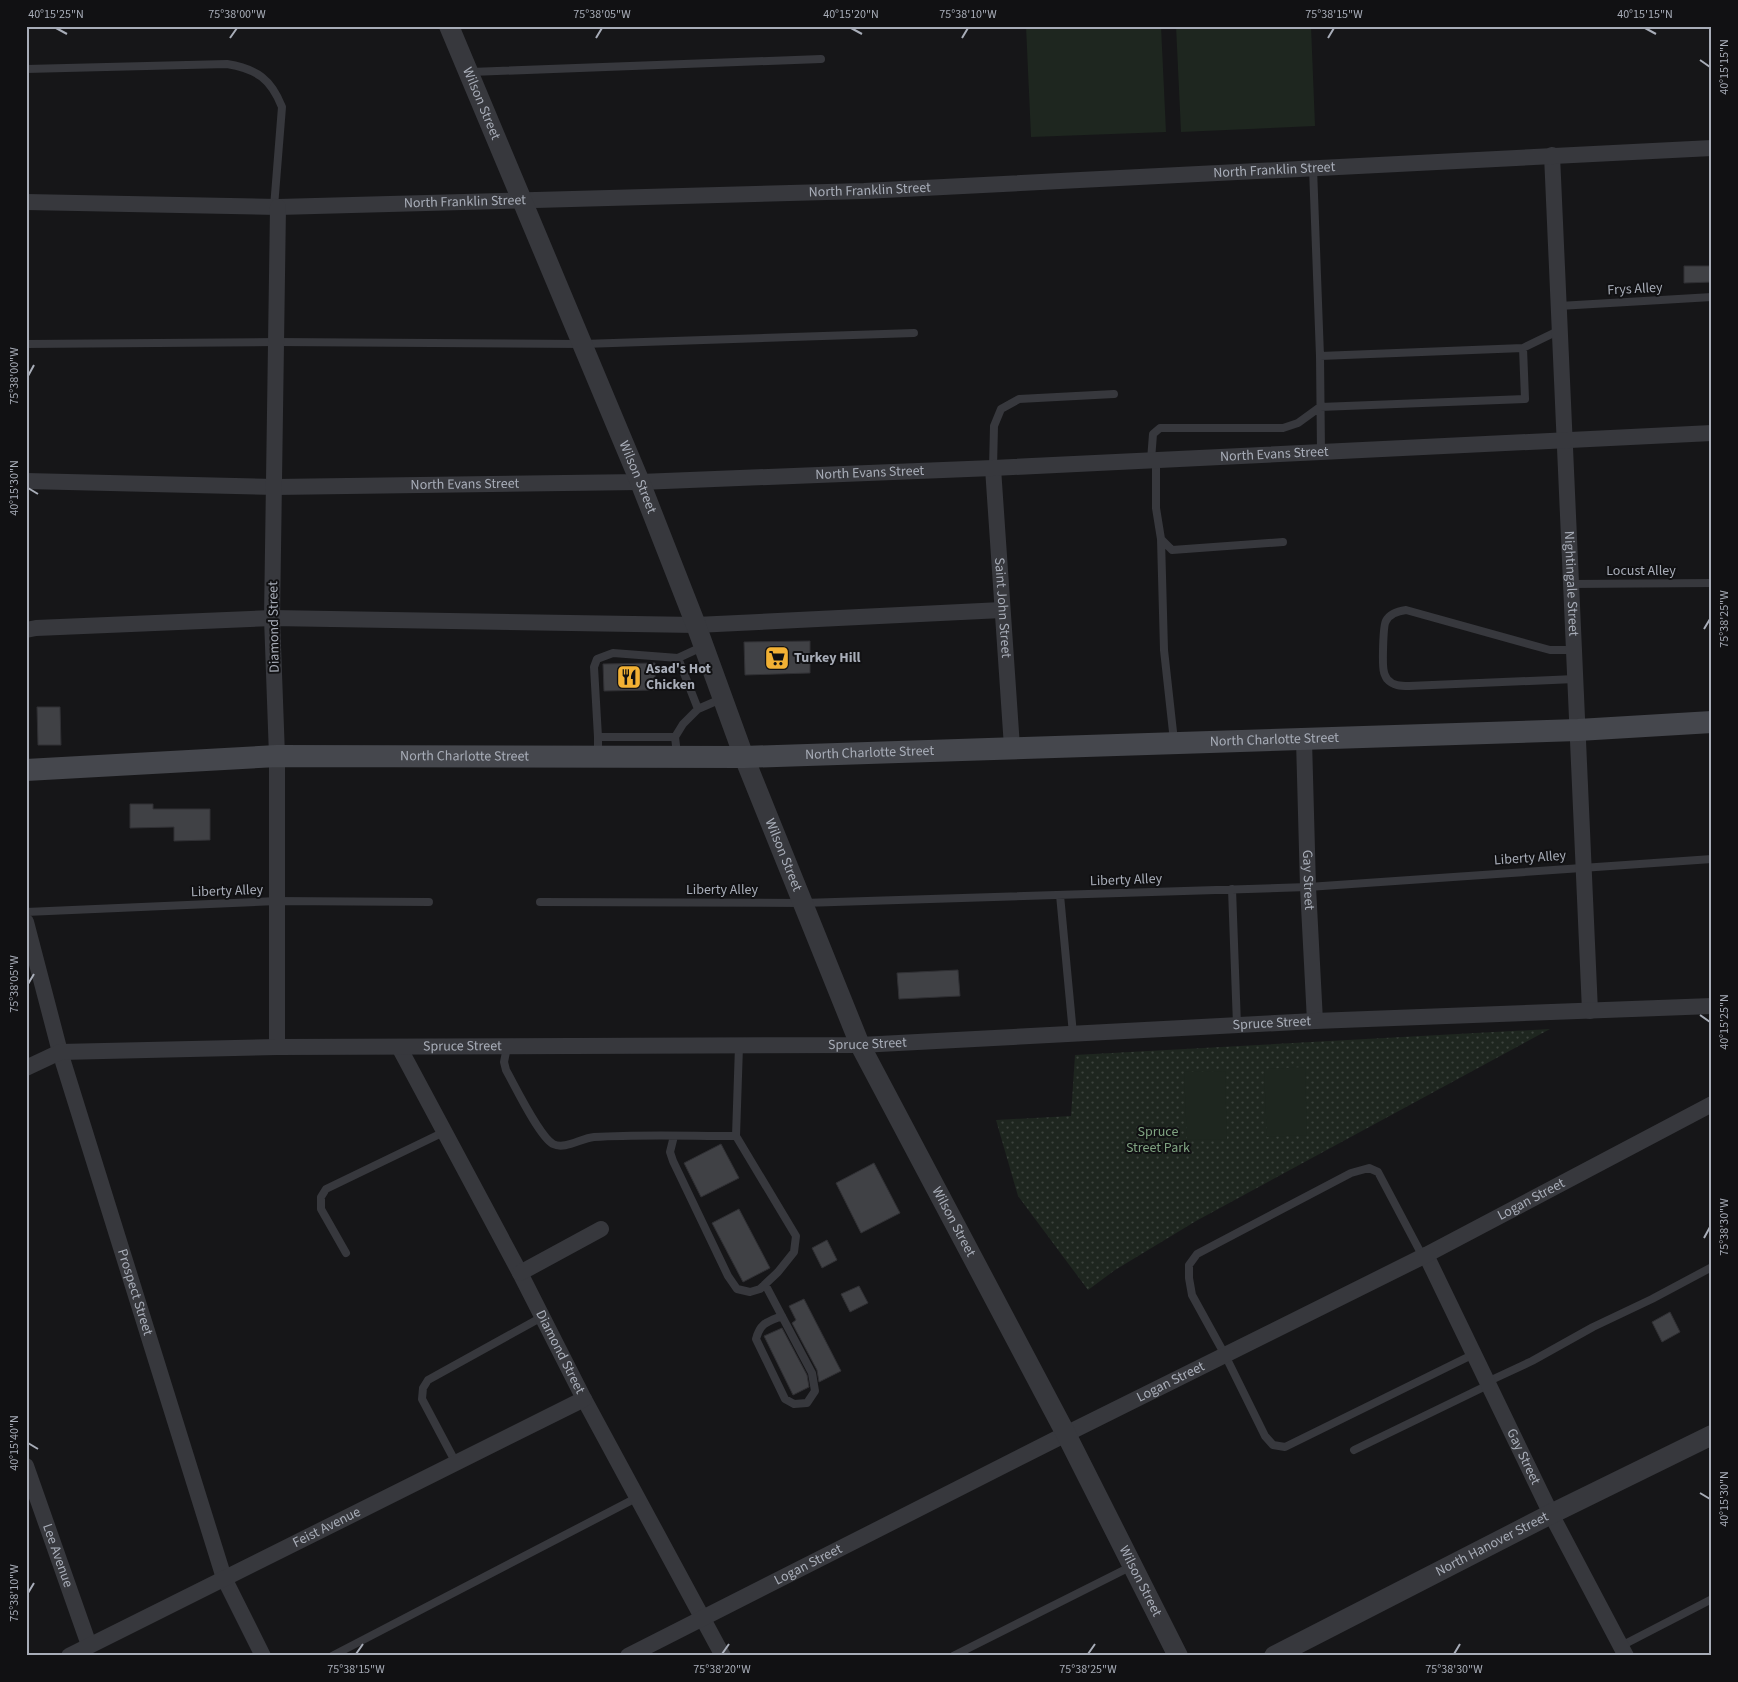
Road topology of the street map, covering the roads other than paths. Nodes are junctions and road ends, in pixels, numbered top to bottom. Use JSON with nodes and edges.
{"nodes":[{"id":1,"x":449,"y":26,"type":"edge"},
{"id":2,"x":821,"y":59,"type":"dead end"},
{"id":3,"x":26,"y":69,"type":"edge"},
{"id":4,"x":469,"y":72,"type":"junction"},
{"id":5,"x":1712,"y":148,"type":"edge"},
{"id":6,"x":1552,"y":155,"type":"junction"},
{"id":7,"x":1313,"y":168,"type":"junction"},
{"id":8,"x":523,"y":200,"type":"junction"},
{"id":9,"x":26,"y":202,"type":"edge"},
{"id":10,"x":276,"y":207,"type":"junction"},
{"id":11,"x":1712,"y":297,"type":"edge"},
{"id":12,"x":1559,"y":306,"type":"junction"},
{"id":13,"x":1560,"y":330,"type":"junction"},
{"id":14,"x":914,"y":332,"type":"dead end"},
{"id":15,"x":276,"y":342,"type":"junction"},
{"id":16,"x":26,"y":344,"type":"edge"},
{"id":17,"x":583,"y":344,"type":"junction"},
{"id":18,"x":1523,"y":348,"type":"junction"},
{"id":19,"x":1320,"y":356,"type":"junction"},
{"id":20,"x":1114,"y":394,"type":"dead end"},
{"id":21,"x":1320,"y":408,"type":"junction"},
{"id":22,"x":1712,"y":433,"type":"edge"},
{"id":23,"x":1564,"y":440,"type":"junction"},
{"id":24,"x":1321,"y":452,"type":"junction"},
{"id":25,"x":1154,"y":460,"type":"junction"},
{"id":26,"x":992,"y":468,"type":"junction"},
{"id":27,"x":26,"y":482,"type":"edge"},
{"id":28,"x":640,"y":482,"type":"junction"},
{"id":29,"x":275,"y":487,"type":"junction"},
{"id":30,"x":1160,"y":539,"type":"junction"},
{"id":31,"x":1283,"y":542,"type":"dead end"},
{"id":32,"x":1712,"y":583,"type":"edge"},
{"id":33,"x":1571,"y":584,"type":"junction"},
{"id":34,"x":1002,"y":610,"type":"junction"},
{"id":35,"x":272,"y":618,"type":"junction"},
{"id":36,"x":696,"y":625,"type":"junction"},
{"id":37,"x":26,"y":630,"type":"edge"},
{"id":38,"x":704,"y":646,"type":"junction"},
{"id":39,"x":1574,"y":650,"type":"junction"},
{"id":40,"x":678,"y":658,"type":"junction"},
{"id":41,"x":1575,"y":679,"type":"junction"},
{"id":42,"x":723,"y":699,"type":"junction"},
{"id":43,"x":698,"y":709,"type":"junction"},
{"id":44,"x":1712,"y":722,"type":"edge"},
{"id":45,"x":1578,"y":730,"type":"junction"},
{"id":46,"x":1304,"y":740,"type":"junction"},
{"id":47,"x":1174,"y":743,"type":"junction"},
{"id":48,"x":598,"y":747,"type":"junction"},
{"id":49,"x":676,"y":747,"type":"junction"},
{"id":50,"x":1012,"y":747,"type":"junction"},
{"id":51,"x":277,"y":756,"type":"junction"},
{"id":52,"x":744,"y":757,"type":"junction"},
{"id":53,"x":26,"y":770,"type":"edge"},
{"id":54,"x":1712,"y":859,"type":"edge"},
{"id":55,"x":1584,"y":867,"type":"junction"},
{"id":56,"x":1308,"y":887,"type":"junction"},
{"id":57,"x":1232,"y":889,"type":"junction"},
{"id":58,"x":1060,"y":895,"type":"junction"},
{"id":59,"x":277,"y":901,"type":"junction"},
{"id":60,"x":429,"y":902,"type":"dead end"},
{"id":61,"x":540,"y":902,"type":"dead end"},
{"id":62,"x":803,"y":903,"type":"junction"},
{"id":63,"x":26,"y":912,"type":"edge"},
{"id":64,"x":26,"y":922,"type":"edge"},
{"id":65,"x":1712,"y":1006,"type":"edge"},
{"id":66,"x":1590,"y":1011,"type":"junction"},
{"id":67,"x":1315,"y":1021,"type":"junction"},
{"id":68,"x":1237,"y":1025,"type":"junction"},
{"id":69,"x":1073,"y":1034,"type":"junction"},
{"id":70,"x":740,"y":1046,"type":"junction"},
{"id":71,"x":860,"y":1046,"type":"junction"},
{"id":72,"x":277,"y":1047,"type":"junction"},
{"id":73,"x":400,"y":1047,"type":"junction"},
{"id":74,"x":507,"y":1047,"type":"junction"},
{"id":75,"x":60,"y":1052,"type":"junction"},
{"id":76,"x":26,"y":1068,"type":"edge"},
{"id":77,"x":1712,"y":1104,"type":"edge"},
{"id":78,"x":444,"y":1132,"type":"junction"},
{"id":79,"x":674,"y":1136,"type":"junction"},
{"id":80,"x":736,"y":1136,"type":"junction"},
{"id":81,"x":601,"y":1229,"type":"dead end"},
{"id":82,"x":346,"y":1253,"type":"dead end"},
{"id":83,"x":1425,"y":1256,"type":"junction"},
{"id":84,"x":1712,"y":1267,"type":"edge"},
{"id":85,"x":520,"y":1273,"type":"junction"},
{"id":86,"x":765,"y":1284,"type":"junction"},
{"id":87,"x":782,"y":1316,"type":"junction"},
{"id":88,"x":542,"y":1317,"type":"junction"},
{"id":89,"x":1474,"y":1354,"type":"junction"},
{"id":90,"x":1225,"y":1355,"type":"junction"},
{"id":91,"x":1488,"y":1383,"type":"junction"},
{"id":92,"x":584,"y":1399,"type":"junction"},
{"id":93,"x":1066,"y":1434,"type":"junction"},
{"id":94,"x":1712,"y":1435,"type":"edge"},
{"id":95,"x":1354,"y":1450,"type":"dead end"},
{"id":96,"x":456,"y":1463,"type":"junction"},
{"id":97,"x":26,"y":1466,"type":"edge"},
{"id":98,"x":638,"y":1497,"type":"junction"},
{"id":99,"x":1551,"y":1514,"type":"junction"},
{"id":100,"x":1132,"y":1566,"type":"junction"},
{"id":101,"x":224,"y":1578,"type":"junction"},
{"id":102,"x":1712,"y":1599,"type":"edge"},
{"id":103,"x":703,"y":1617,"type":"junction"},
{"id":104,"x":89,"y":1645,"type":"junction"},
{"id":105,"x":1624,"y":1651,"type":"edge"},
{"id":106,"x":69,"y":1656,"type":"edge"},
{"id":107,"x":263,"y":1656,"type":"edge"},
{"id":108,"x":332,"y":1656,"type":"edge"},
{"id":109,"x":628,"y":1656,"type":"edge"},
{"id":110,"x":723,"y":1656,"type":"edge"},
{"id":111,"x":953,"y":1656,"type":"edge"},
{"id":112,"x":1178,"y":1656,"type":"edge"},
{"id":113,"x":1274,"y":1656,"type":"edge"}],
"edges":[{"from":1,"to":4,"type":"street","name":"Wilson Street"},
{"from":2,"to":4,"type":"lane"},
{"from":3,"to":10,"type":"lane"},
{"from":4,"to":8,"type":"street","name":"Wilson Street"},
{"from":5,"to":6,"type":"street","name":"North Franklin Street"},
{"from":6,"to":7,"type":"street","name":"North Franklin Street"},
{"from":6,"to":12,"type":"street","name":"Nightingale Street"},
{"from":7,"to":8,"type":"street","name":"North Franklin Street"},
{"from":7,"to":19,"type":"lane"},
{"from":8,"to":10,"type":"street","name":"North Franklin Street"},
{"from":8,"to":17,"type":"street","name":"Wilson Street"},
{"from":9,"to":10,"type":"street","name":"North Franklin Street"},
{"from":10,"to":15,"type":"street","name":"Diamond Street"},
{"from":11,"to":12,"type":"lane","name":"Frys Alley"},
{"from":12,"to":13,"type":"street","name":"Nightingale Street"},
{"from":13,"to":18,"type":"lane"},
{"from":13,"to":23,"type":"street","name":"Nightingale Street"},
{"from":14,"to":17,"type":"lane"},
{"from":15,"to":16,"type":"lane"},
{"from":15,"to":17,"type":"lane"},
{"from":15,"to":29,"type":"street","name":"Diamond Street"},
{"from":17,"to":28,"type":"street","name":"Wilson Street"},
{"from":18,"to":19,"type":"lane"},
{"from":18,"to":21,"type":"lane"},
{"from":19,"to":21,"type":"lane"},
{"from":20,"to":26,"type":"lane"},
{"from":21,"to":24,"type":"lane"},
{"from":21,"to":25,"type":"lane"},
{"from":22,"to":23,"type":"street","name":"North Evans Street"},
{"from":23,"to":24,"type":"street","name":"North Evans Street"},
{"from":23,"to":33,"type":"street","name":"Nightingale Street"},
{"from":24,"to":25,"type":"street","name":"North Evans Street"},
{"from":25,"to":26,"type":"street","name":"North Evans Street"},
{"from":25,"to":30,"type":"lane"},
{"from":26,"to":28,"type":"street","name":"North Evans Street"},
{"from":26,"to":34,"type":"street","name":"Saint John Street"},
{"from":27,"to":29,"type":"street","name":"North Evans Street"},
{"from":28,"to":29,"type":"street","name":"North Evans Street"},
{"from":28,"to":36,"type":"street","name":"Wilson Street"},
{"from":29,"to":35,"type":"street","name":"Diamond Street"},
{"from":30,"to":31,"type":"lane"},
{"from":30,"to":47,"type":"lane"},
{"from":32,"to":33,"type":"lane","name":"Locust Alley"},
{"from":33,"to":39,"type":"street","name":"Nightingale Street"},
{"from":34,"to":36,"type":"street"},
{"from":34,"to":50,"type":"street","name":"Saint John Street"},
{"from":35,"to":36,"type":"street"},
{"from":35,"to":37,"type":"street"},
{"from":35,"to":51,"type":"street","name":"Diamond Street"},
{"from":36,"to":38,"type":"street","name":"Wilson Street"},
{"from":38,"to":40,"type":"lane"},
{"from":38,"to":42,"type":"street","name":"Wilson Street"},
{"from":39,"to":41,"type":"street","name":"Nightingale Street"},
{"from":39,"to":41,"type":"lane"},
{"from":40,"to":43,"type":"lane"},
{"from":40,"to":48,"type":"lane"},
{"from":41,"to":45,"type":"street","name":"Nightingale Street"},
{"from":42,"to":43,"type":"lane"},
{"from":42,"to":52,"type":"street","name":"Wilson Street"},
{"from":43,"to":49,"type":"lane"},
{"from":44,"to":45,"type":"main road","name":"North Charlotte Street"},
{"from":45,"to":46,"type":"main road","name":"North Charlotte Street"},
{"from":45,"to":55,"type":"street","name":"Nightingale Street"},
{"from":46,"to":47,"type":"main road","name":"North Charlotte Street"},
{"from":46,"to":56,"type":"street","name":"Gay Street"},
{"from":47,"to":50,"type":"main road","name":"North Charlotte Street"},
{"from":48,"to":49,"type":"main road","name":"North Charlotte Street"},
{"from":48,"to":51,"type":"main road","name":"North Charlotte Street"},
{"from":49,"to":52,"type":"main road","name":"North Charlotte Street"},
{"from":50,"to":52,"type":"main road","name":"North Charlotte Street"},
{"from":51,"to":53,"type":"main road","name":"North Charlotte Street"},
{"from":51,"to":59,"type":"street","name":"Diamond Street"},
{"from":52,"to":62,"type":"street","name":"Wilson Street"},
{"from":54,"to":55,"type":"lane","name":"Liberty Alley"},
{"from":55,"to":56,"type":"lane","name":"Liberty Alley"},
{"from":55,"to":66,"type":"street","name":"Nightingale Street"},
{"from":56,"to":57,"type":"lane","name":"Liberty Alley"},
{"from":56,"to":67,"type":"street","name":"Gay Street"},
{"from":57,"to":58,"type":"lane","name":"Liberty Alley"},
{"from":57,"to":68,"type":"lane"},
{"from":58,"to":62,"type":"lane","name":"Liberty Alley"},
{"from":58,"to":69,"type":"lane"},
{"from":59,"to":60,"type":"lane","name":"Liberty Alley"},
{"from":59,"to":63,"type":"lane","name":"Liberty Alley"},
{"from":59,"to":72,"type":"street","name":"Diamond Street"},
{"from":61,"to":62,"type":"lane","name":"Liberty Alley"},
{"from":62,"to":71,"type":"street","name":"Wilson Street"},
{"from":64,"to":75,"type":"street","name":"Prospect Street"},
{"from":65,"to":66,"type":"street","name":"Spruce Street"},
{"from":66,"to":67,"type":"street","name":"Spruce Street"},
{"from":67,"to":68,"type":"street","name":"Spruce Street"},
{"from":68,"to":69,"type":"street","name":"Spruce Street"},
{"from":69,"to":71,"type":"street","name":"Spruce Street"},
{"from":70,"to":71,"type":"street","name":"Spruce Street"},
{"from":70,"to":74,"type":"street","name":"Spruce Street"},
{"from":70,"to":80,"type":"lane"},
{"from":71,"to":93,"type":"street","name":"Wilson Street"},
{"from":72,"to":73,"type":"street","name":"Spruce Street"},
{"from":72,"to":75,"type":"street","name":"Spruce Street"},
{"from":73,"to":74,"type":"street","name":"Spruce Street"},
{"from":73,"to":78,"type":"street","name":"Diamond Street"},
{"from":74,"to":79,"type":"lane"},
{"from":75,"to":76,"type":"street","name":"Spruce Street"},
{"from":75,"to":101,"type":"street","name":"Prospect Street"},
{"from":77,"to":83,"type":"street","name":"Logan Street"},
{"from":78,"to":82,"type":"lane"},
{"from":78,"to":85,"type":"street","name":"Diamond Street"},
{"from":79,"to":80,"type":"lane"},
{"from":79,"to":86,"type":"lane"},
{"from":80,"to":86,"type":"lane"},
{"from":81,"to":85,"type":"street"},
{"from":83,"to":89,"type":"street","name":"Gay Street"},
{"from":83,"to":90,"type":"street","name":"Logan Street"},
{"from":83,"to":90,"type":"lane"},
{"from":84,"to":91,"type":"lane"},
{"from":85,"to":88,"type":"street","name":"Diamond Street"},
{"from":86,"to":87,"type":"lane"},
{"from":87,"to":87,"type":"lane"},
{"from":88,"to":92,"type":"street","name":"Diamond Street"},
{"from":88,"to":96,"type":"lane"},
{"from":89,"to":90,"type":"lane"},
{"from":89,"to":91,"type":"street","name":"Gay Street"},
{"from":90,"to":93,"type":"street","name":"Logan Street"},
{"from":91,"to":95,"type":"lane"},
{"from":91,"to":99,"type":"street","name":"Gay Street"},
{"from":92,"to":96,"type":"street","name":"Feist Avenue"},
{"from":92,"to":98,"type":"street","name":"Diamond Street"},
{"from":93,"to":100,"type":"street","name":"Wilson Street"},
{"from":93,"to":103,"type":"street","name":"Logan Street"},
{"from":94,"to":99,"type":"street","name":"North Hanover Street"},
{"from":96,"to":101,"type":"street","name":"Feist Avenue"},
{"from":97,"to":104,"type":"street","name":"Lee Avenue"},
{"from":98,"to":103,"type":"street","name":"Diamond Street"},
{"from":98,"to":108,"type":"lane"},
{"from":99,"to":105,"type":"street","name":"Gay Street"},
{"from":99,"to":113,"type":"street","name":"North Hanover Street"},
{"from":100,"to":111,"type":"lane"},
{"from":100,"to":112,"type":"street","name":"Wilson Street"},
{"from":101,"to":104,"type":"street","name":"Feist Avenue"},
{"from":101,"to":107,"type":"street","name":"Prospect Street"},
{"from":102,"to":105,"type":"lane"},
{"from":103,"to":109,"type":"street","name":"Logan Street"},
{"from":103,"to":110,"type":"street","name":"Diamond Street"},
{"from":104,"to":106,"type":"street","name":"Feist Avenue"}]}
